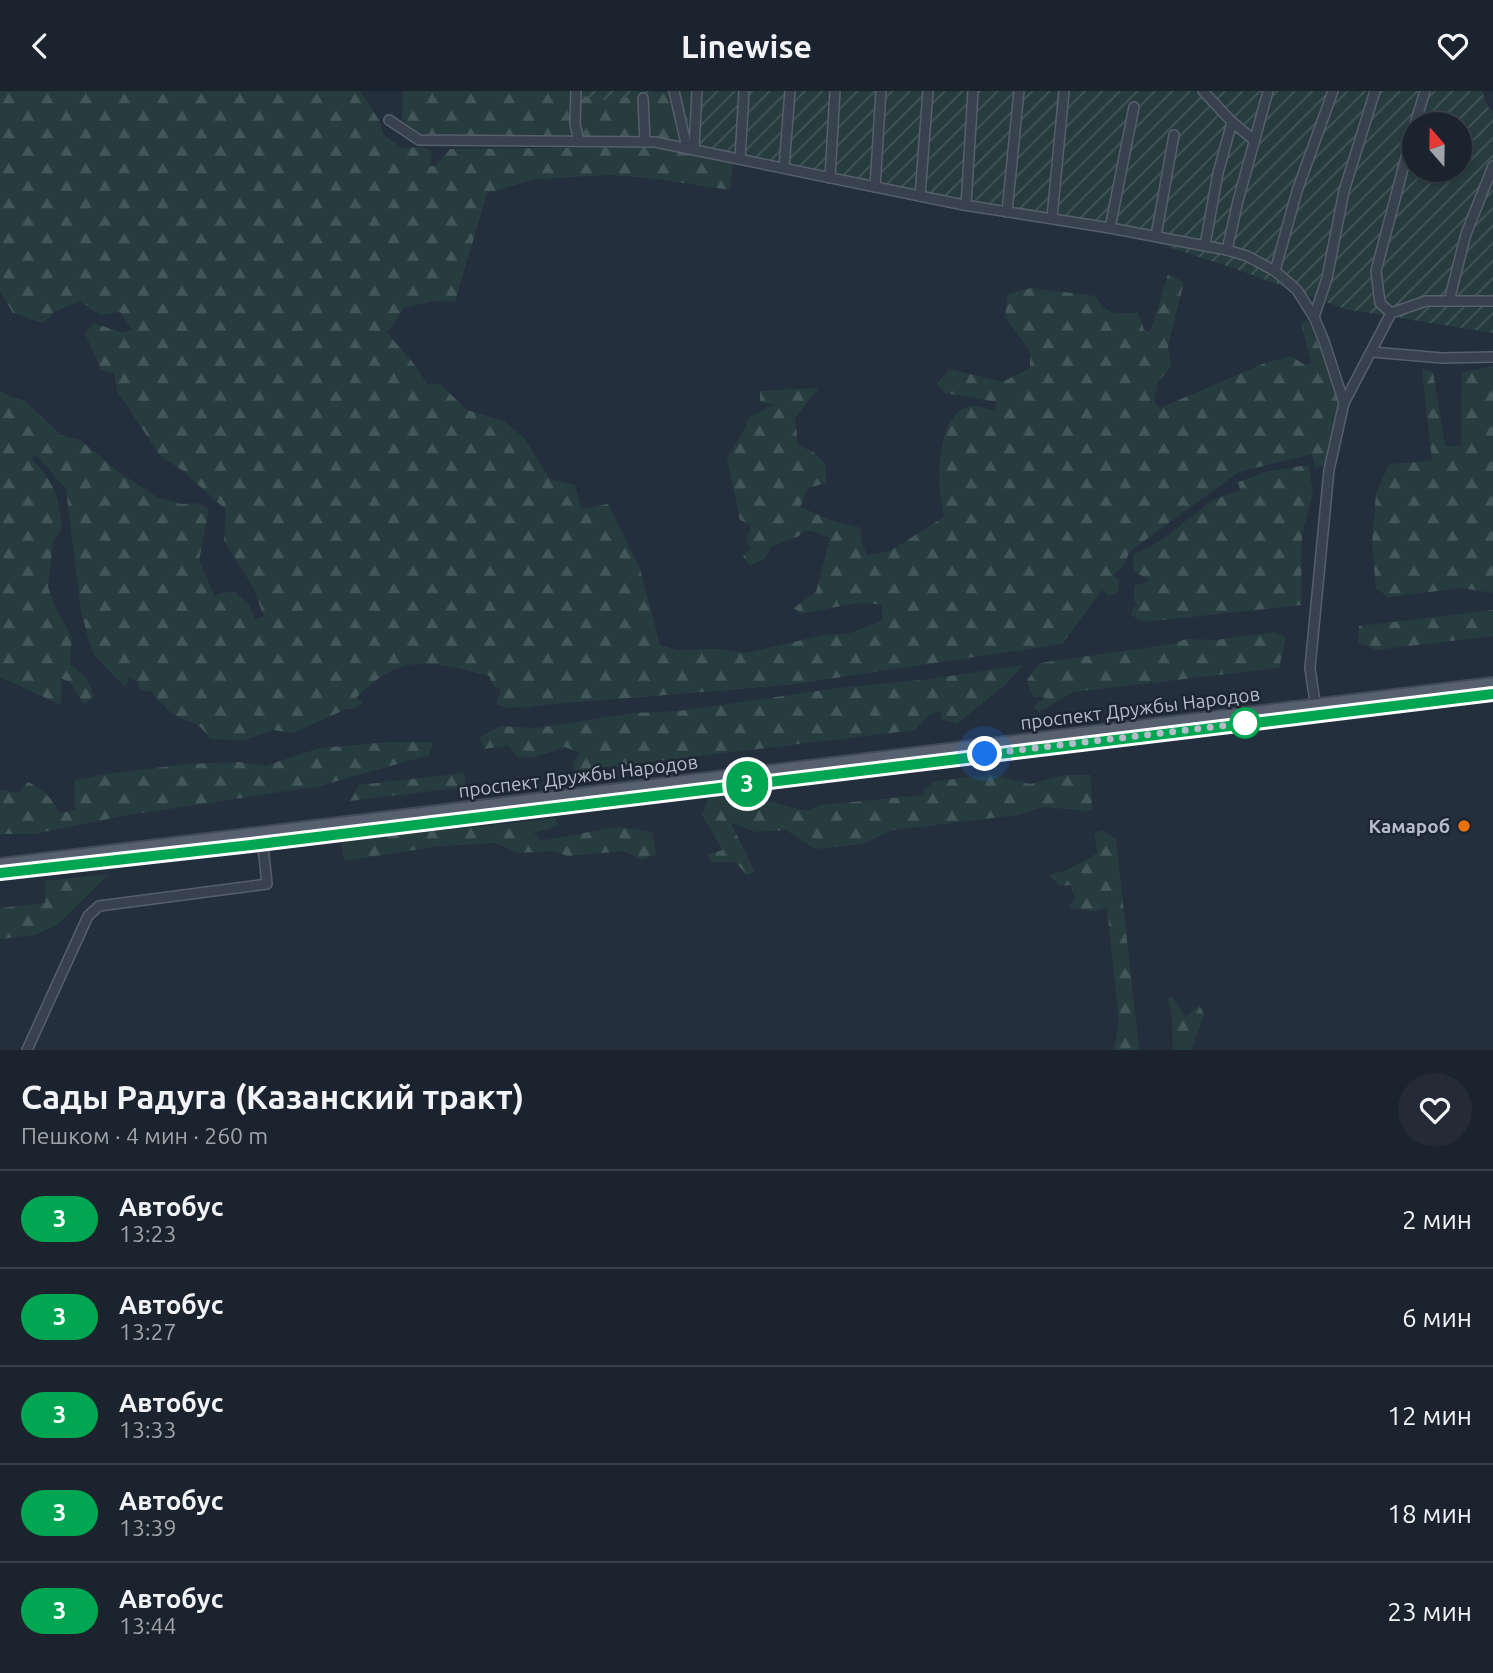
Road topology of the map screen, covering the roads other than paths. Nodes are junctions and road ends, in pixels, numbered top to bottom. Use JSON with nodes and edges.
{"nodes":[{"id":1,"x":576,"y":91,"type":"edge"},
{"id":2,"x":674,"y":91,"type":"edge"},
{"id":3,"x":697,"y":91,"type":"edge"},
{"id":4,"x":744,"y":91,"type":"edge"},
{"id":5,"x":790,"y":91,"type":"edge"},
{"id":6,"x":835,"y":91,"type":"edge"},
{"id":7,"x":881,"y":91,"type":"edge"},
{"id":8,"x":928,"y":91,"type":"edge"},
{"id":9,"x":973,"y":91,"type":"edge"},
{"id":10,"x":1019,"y":91,"type":"edge"},
{"id":11,"x":1064,"y":91,"type":"edge"},
{"id":12,"x":1203,"y":91,"type":"edge"},
{"id":13,"x":1268,"y":91,"type":"edge"},
{"id":14,"x":1333,"y":91,"type":"edge"},
{"id":15,"x":1375,"y":91,"type":"edge"},
{"id":16,"x":1425,"y":91,"type":"edge"},
{"id":17,"x":643,"y":98,"type":"dead end"},
{"id":18,"x":1134,"y":107,"type":"dead end"},
{"id":19,"x":1418,"y":112,"type":"edge"},
{"id":20,"x":389,"y":120,"type":"dead end"},
{"id":21,"x":1232,"y":122,"type":"junction"},
{"id":22,"x":1174,"y":135,"type":"dead end"},
{"id":23,"x":1254,"y":140,"type":"junction"},
{"id":24,"x":579,"y":141,"type":"junction"},
{"id":25,"x":645,"y":142,"type":"junction"},
{"id":26,"x":690,"y":149,"type":"junction"},
{"id":27,"x":740,"y":159,"type":"junction"},
{"id":28,"x":1493,"y":166,"type":"edge"},
{"id":29,"x":785,"y":168,"type":"junction"},
{"id":30,"x":1402,"y":172,"type":"edge"},
{"id":31,"x":830,"y":178,"type":"junction"},
{"id":32,"x":875,"y":187,"type":"junction"},
{"id":33,"x":919,"y":196,"type":"junction"},
{"id":34,"x":966,"y":205,"type":"junction"},
{"id":35,"x":1007,"y":212,"type":"junction"},
{"id":36,"x":1052,"y":218,"type":"junction"},
{"id":37,"x":1110,"y":228,"type":"junction"},
{"id":38,"x":1156,"y":236,"type":"junction"},
{"id":39,"x":1205,"y":245,"type":"junction"},
{"id":40,"x":1227,"y":250,"type":"junction"},
{"id":41,"x":1275,"y":271,"type":"junction"},
{"id":42,"x":1449,"y":301,"type":"junction"},
{"id":43,"x":1493,"y":301,"type":"edge"},
{"id":44,"x":1391,"y":313,"type":"junction"},
{"id":45,"x":1314,"y":317,"type":"junction"},
{"id":46,"x":1372,"y":352,"type":"junction"},
{"id":47,"x":1493,"y":358,"type":"edge"},
{"id":48,"x":1344,"y":403,"type":"junction"},
{"id":49,"x":1493,"y":683,"type":"edge"},
{"id":50,"x":1493,"y":694,"type":"edge"},
{"id":51,"x":1316,"y":709,"type":"junction"},
{"id":52,"x":262,"y":838,"type":"junction"},
{"id":53,"x":0,"y":864,"type":"edge"},
{"id":54,"x":0,"y":873,"type":"edge"},
{"id":55,"x":27,"y":1050,"type":"edge"}],
"edges":[{"from":1,"to":24,"type":"street"},
{"from":2,"to":26,"type":"street"},
{"from":3,"to":26,"type":"street"},
{"from":4,"to":27,"type":"street"},
{"from":5,"to":29,"type":"street"},
{"from":6,"to":31,"type":"street"},
{"from":7,"to":32,"type":"street"},
{"from":8,"to":33,"type":"street"},
{"from":9,"to":34,"type":"street"},
{"from":10,"to":35,"type":"street"},
{"from":11,"to":36,"type":"street"},
{"from":12,"to":21,"type":"street"},
{"from":13,"to":23,"type":"street"},
{"from":14,"to":41,"type":"street"},
{"from":15,"to":45,"type":"street"},
{"from":16,"to":19,"type":"street"},
{"from":17,"to":25,"type":"street"},
{"from":18,"to":37,"type":"street"},
{"from":20,"to":24,"type":"street"},
{"from":21,"to":23,"type":"street"},
{"from":21,"to":39,"type":"street"},
{"from":22,"to":38,"type":"street"},
{"from":23,"to":40,"type":"street"},
{"from":24,"to":25,"type":"street"},
{"from":25,"to":26,"type":"street"},
{"from":26,"to":27,"type":"street"},
{"from":27,"to":29,"type":"street"},
{"from":28,"to":42,"type":"street"},
{"from":29,"to":31,"type":"street"},
{"from":30,"to":44,"type":"street"},
{"from":31,"to":32,"type":"street"},
{"from":32,"to":33,"type":"street"},
{"from":33,"to":34,"type":"street"},
{"from":34,"to":35,"type":"street"},
{"from":35,"to":36,"type":"street"},
{"from":36,"to":37,"type":"street"},
{"from":37,"to":38,"type":"street"},
{"from":38,"to":39,"type":"street"},
{"from":39,"to":40,"type":"street"},
{"from":40,"to":41,"type":"street"},
{"from":41,"to":45,"type":"street"},
{"from":42,"to":43,"type":"street"},
{"from":42,"to":44,"type":"street"},
{"from":44,"to":46,"type":"street"},
{"from":45,"to":48,"type":"street"},
{"from":46,"to":47,"type":"street"},
{"from":46,"to":48,"type":"street"},
{"from":48,"to":51,"type":"street"},
{"from":49,"to":51,"type":"main road","name":"проспект Дружбы Народов"},
{"from":50,"to":51,"type":"main road","name":"проспект Дружбы Народов"},
{"from":51,"to":52,"type":"main road","name":"проспект Дружбы Народов"},
{"from":52,"to":53,"type":"main road","name":"проспект Дружбы Народов"},
{"from":52,"to":54,"type":"main road","name":"проспект Дружбы Народов"},
{"from":52,"to":55,"type":"street"}]}
